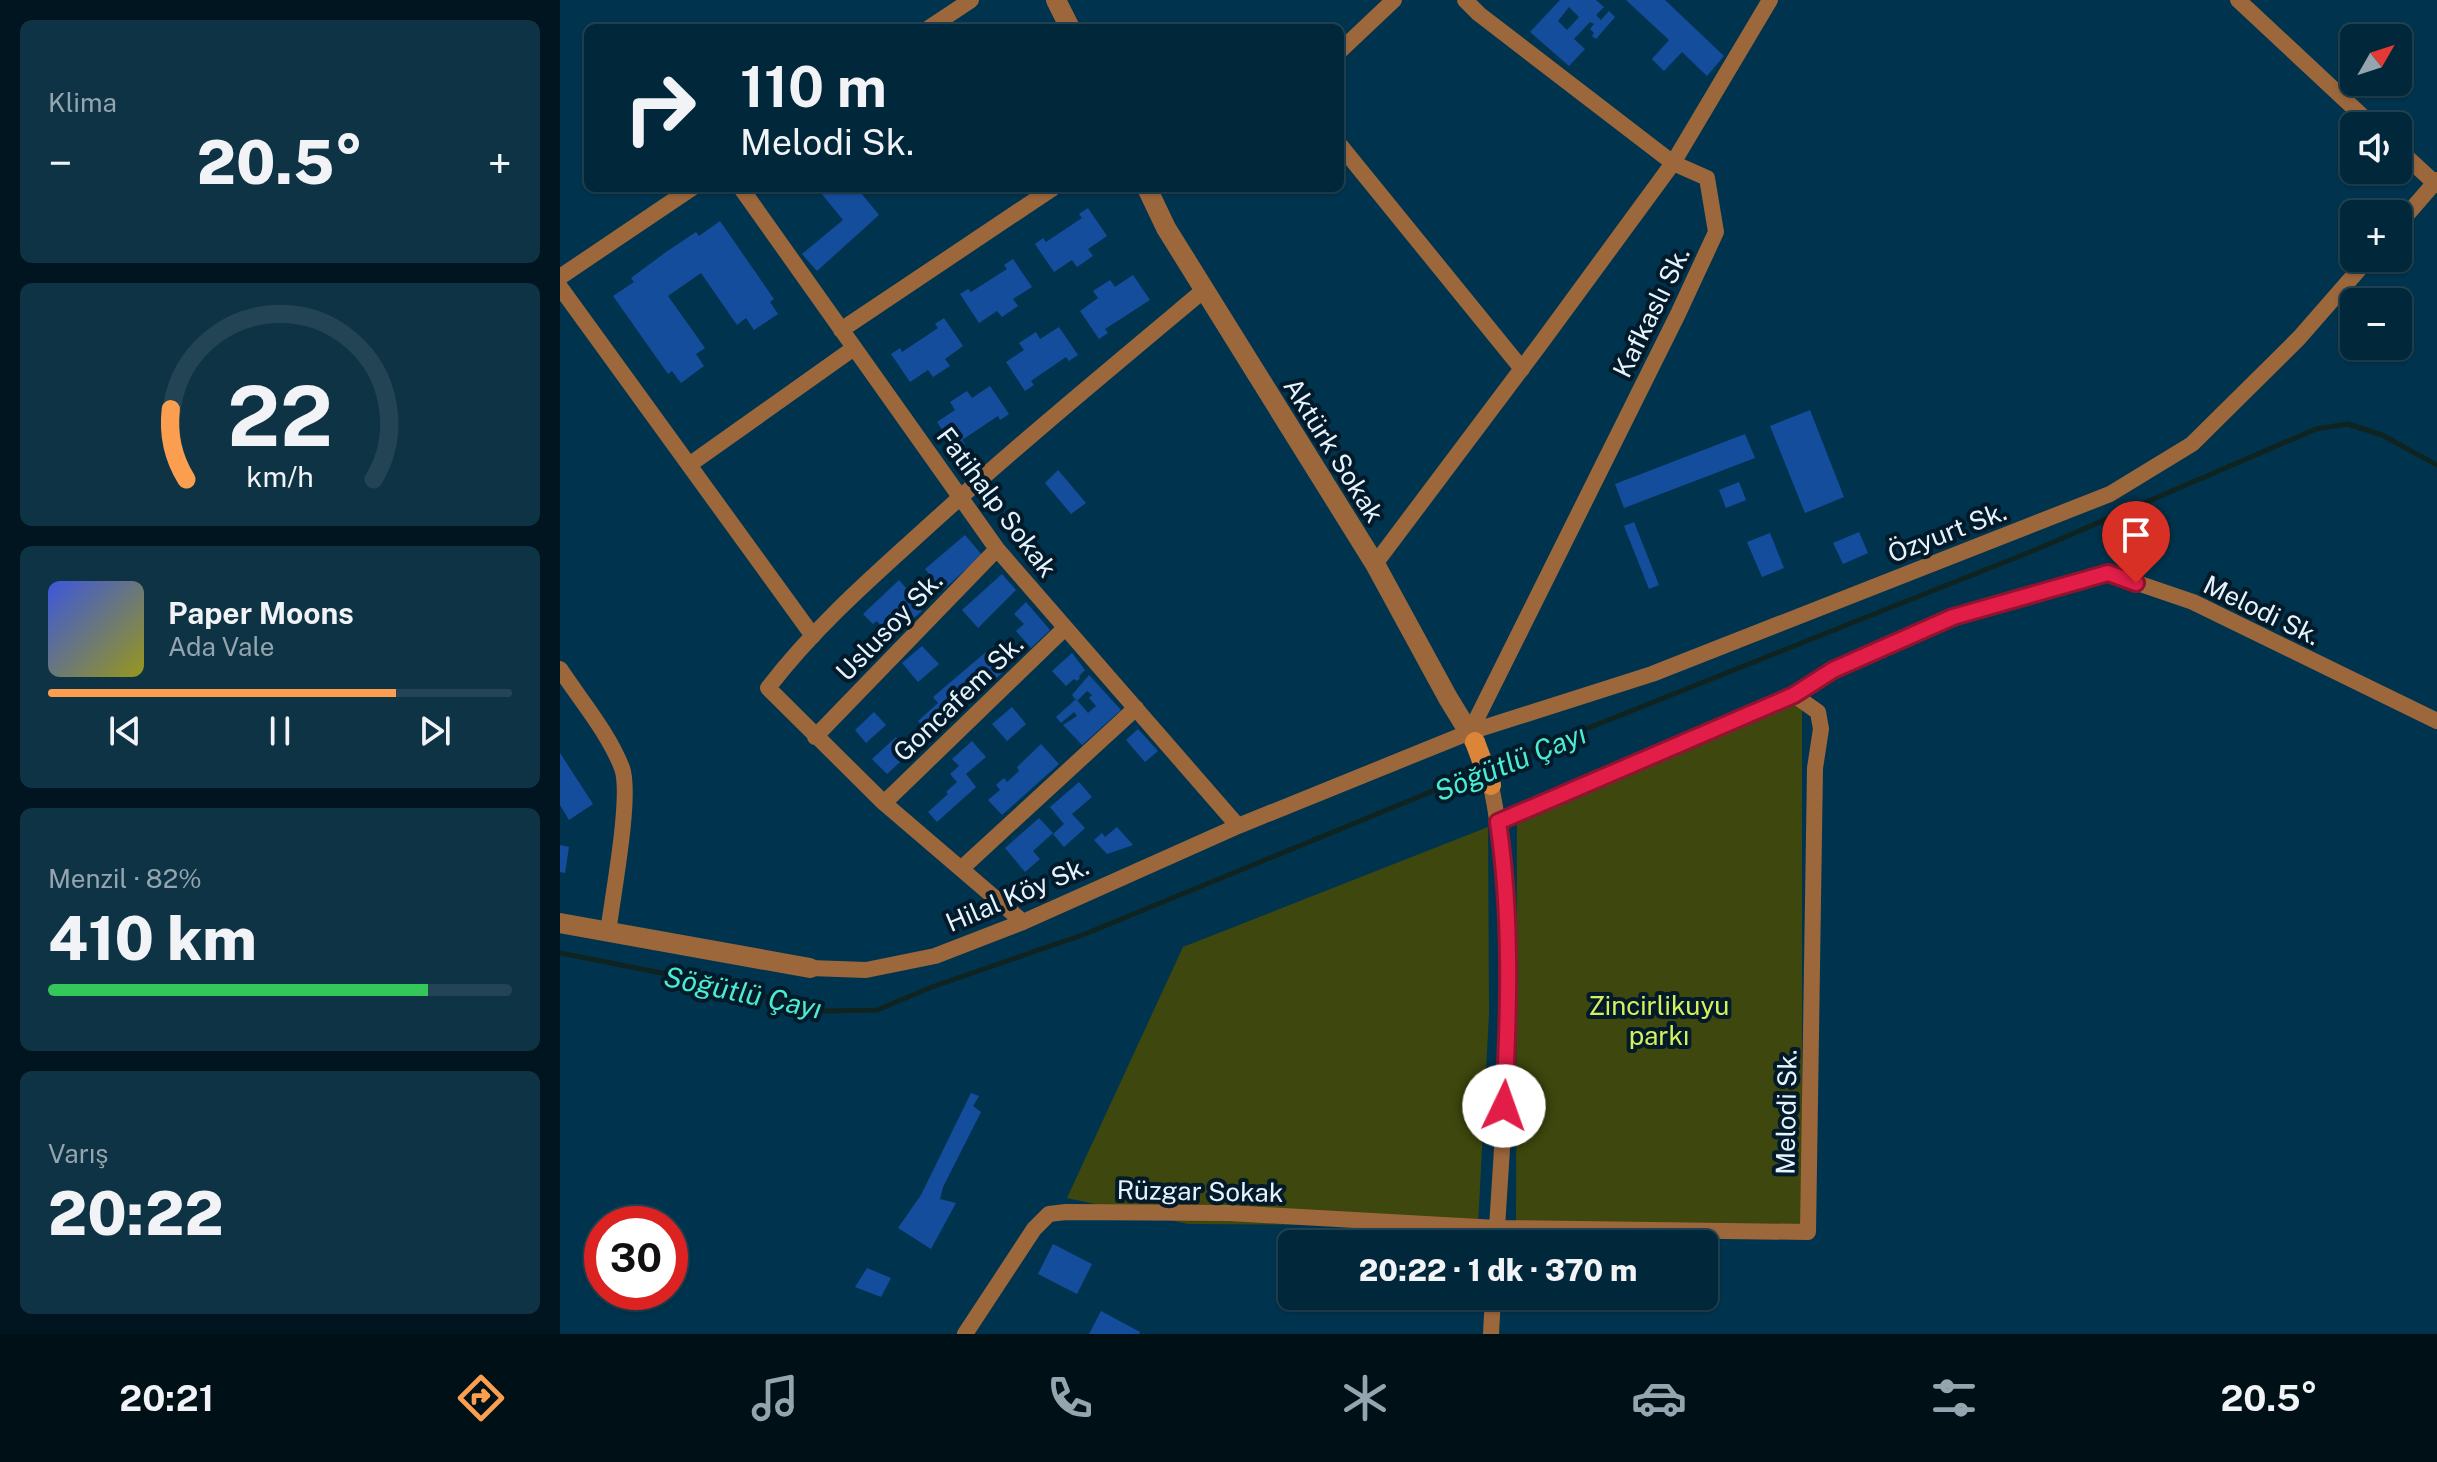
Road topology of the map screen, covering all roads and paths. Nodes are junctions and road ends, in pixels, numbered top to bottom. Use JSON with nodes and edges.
{"nodes":[{"id":1,"x":971,"y":0,"type":"edge"},
{"id":2,"x":1056,"y":0,"type":"edge"},
{"id":3,"x":1394,"y":0,"type":"edge"},
{"id":4,"x":1465,"y":0,"type":"edge"},
{"id":5,"x":1770,"y":0,"type":"edge"},
{"id":6,"x":2238,"y":0,"type":"edge"},
{"id":7,"x":935,"y":24,"type":"edge"},
{"id":8,"x":1068,"y":24,"type":"edge"},
{"id":9,"x":1344,"y":47,"type":"edge"},
{"id":10,"x":2358,"y":112,"type":"edge"},
{"id":11,"x":1344,"y":150,"type":"edge"},
{"id":12,"x":2412,"y":162,"type":"edge"},
{"id":13,"x":1673,"y":163,"type":"junction"},
{"id":14,"x":2436,"y":183,"type":"edge"},
{"id":15,"x":686,"y":192,"type":"edge"},
{"id":16,"x":744,"y":192,"type":"edge"},
{"id":17,"x":1047,"y":192,"type":"edge"},
{"id":18,"x":1149,"y":192,"type":"edge"},
{"id":19,"x":2412,"y":210,"type":"edge"},
{"id":20,"x":2357,"y":272,"type":"edge"},
{"id":21,"x":560,"y":277,"type":"edge"},
{"id":22,"x":560,"y":287,"type":"edge"},
{"id":23,"x":1204,"y":290,"type":"junction"},
{"id":24,"x":841,"y":330,"type":"junction"},
{"id":25,"x":854,"y":348,"type":"junction"},
{"id":26,"x":1522,"y":369,"type":"junction"},
{"id":27,"x":689,"y":465,"type":"junction"},
{"id":28,"x":960,"y":497,"type":"junction"},
{"id":29,"x":997,"y":549,"type":"junction"},
{"id":30,"x":1375,"y":564,"type":"junction"},
{"id":31,"x":1065,"y":628,"type":"junction"},
{"id":32,"x":813,"y":636,"type":"junction"},
{"id":33,"x":560,"y":669,"type":"edge"},
{"id":34,"x":1794,"y":695,"type":"junction"},
{"id":35,"x":1136,"y":708,"type":"junction"},
{"id":36,"x":2437,"y":721,"type":"edge"},
{"id":37,"x":815,"y":737,"type":"junction"},
{"id":38,"x":1473,"y":737,"type":"junction"},
{"id":39,"x":1491,"y":785,"type":"joint"},
{"id":40,"x":884,"y":803,"type":"junction"},
{"id":41,"x":1498,"y":822,"type":"junction"},
{"id":42,"x":1238,"y":826,"type":"junction"},
{"id":43,"x":962,"y":868,"type":"junction"},
{"id":44,"x":1023,"y":922,"type":"junction"},
{"id":45,"x":560,"y":923,"type":"edge"},
{"id":46,"x":608,"y":933,"type":"junction"},
{"id":47,"x":810,"y":968,"type":"joint"},
{"id":48,"x":1426,"y":1230,"type":"edge"},
{"id":49,"x":1496,"y":1230,"type":"edge"},
{"id":50,"x":1718,"y":1233,"type":"edge"},
{"id":51,"x":1492,"y":1310,"type":"edge"},
{"id":52,"x":965,"y":1334,"type":"edge"},
{"id":53,"x":1491,"y":1334,"type":"edge"}],
"edges":[{"from":1,"to":7,"type":"street"},
{"from":2,"to":8,"type":"street"},
{"from":3,"to":9,"type":"street"},
{"from":4,"to":13,"type":"street","name":"Kafkaslı Sk."},
{"from":5,"to":13,"type":"street"},
{"from":6,"to":10,"type":"street"},
{"from":11,"to":26,"type":"street"},
{"from":12,"to":14,"type":"street"},
{"from":13,"to":26,"type":"street"},
{"from":13,"to":38,"type":"street","name":"Kafkaslı Sk."},
{"from":14,"to":19,"type":"street"},
{"from":15,"to":21,"type":"street"},
{"from":16,"to":24,"type":"street","name":"Fatihalp Sokak"},
{"from":17,"to":24,"type":"street"},
{"from":18,"to":23,"type":"street","name":"Aktürk Sokak"},
{"from":20,"to":38,"type":"street","name":"Özyurt Sk."},
{"from":22,"to":27,"type":"street"},
{"from":23,"to":28,"type":"street"},
{"from":23,"to":30,"type":"street","name":"Aktürk Sokak"},
{"from":24,"to":25,"type":"street","name":"Fatihalp Sokak"},
{"from":25,"to":27,"type":"street"},
{"from":25,"to":28,"type":"street","name":"Fatihalp Sokak"},
{"from":26,"to":30,"type":"street"},
{"from":27,"to":32,"type":"street"},
{"from":28,"to":29,"type":"street","name":"Fatihalp Sokak"},
{"from":28,"to":32,"type":"street"},
{"from":29,"to":31,"type":"street","name":"Fatihalp Sokak"},
{"from":29,"to":37,"type":"street","name":"Uslusoy Sk."},
{"from":30,"to":38,"type":"street","name":"Aktürk Sokak"},
{"from":31,"to":35,"type":"street","name":"Fatihalp Sokak"},
{"from":31,"to":40,"type":"street","name":"Goncafem Sk."},
{"from":32,"to":37,"type":"street"},
{"from":33,"to":46,"type":"street"},
{"from":34,"to":36,"type":"street","name":"Melodi Sk."},
{"from":34,"to":41,"type":"street","name":"Melodi Sk."},
{"from":34,"to":50,"type":"street","name":"Melodi Sk."},
{"from":35,"to":42,"type":"street","name":"Fatihalp Sokak"},
{"from":35,"to":43,"type":"street"},
{"from":37,"to":40,"type":"street"},
{"from":38,"to":39,"type":"main road"},
{"from":38,"to":42,"type":"street","name":"Hilal Köy Sk."},
{"from":39,"to":41,"type":"street"},
{"from":40,"to":43,"type":"street"},
{"from":41,"to":49,"type":"street"},
{"from":42,"to":44,"type":"street","name":"Hilal Köy Sk."},
{"from":43,"to":44,"type":"street"},
{"from":44,"to":47,"type":"street","name":"Hilal Köy Sk."},
{"from":45,"to":46,"type":"street","name":"Hilal Köy Sk."},
{"from":46,"to":47,"type":"street","name":"Hilal Köy Sk."},
{"from":48,"to":52,"type":"street","name":"Rüzgar Sokak"},
{"from":51,"to":53,"type":"street"}]}
